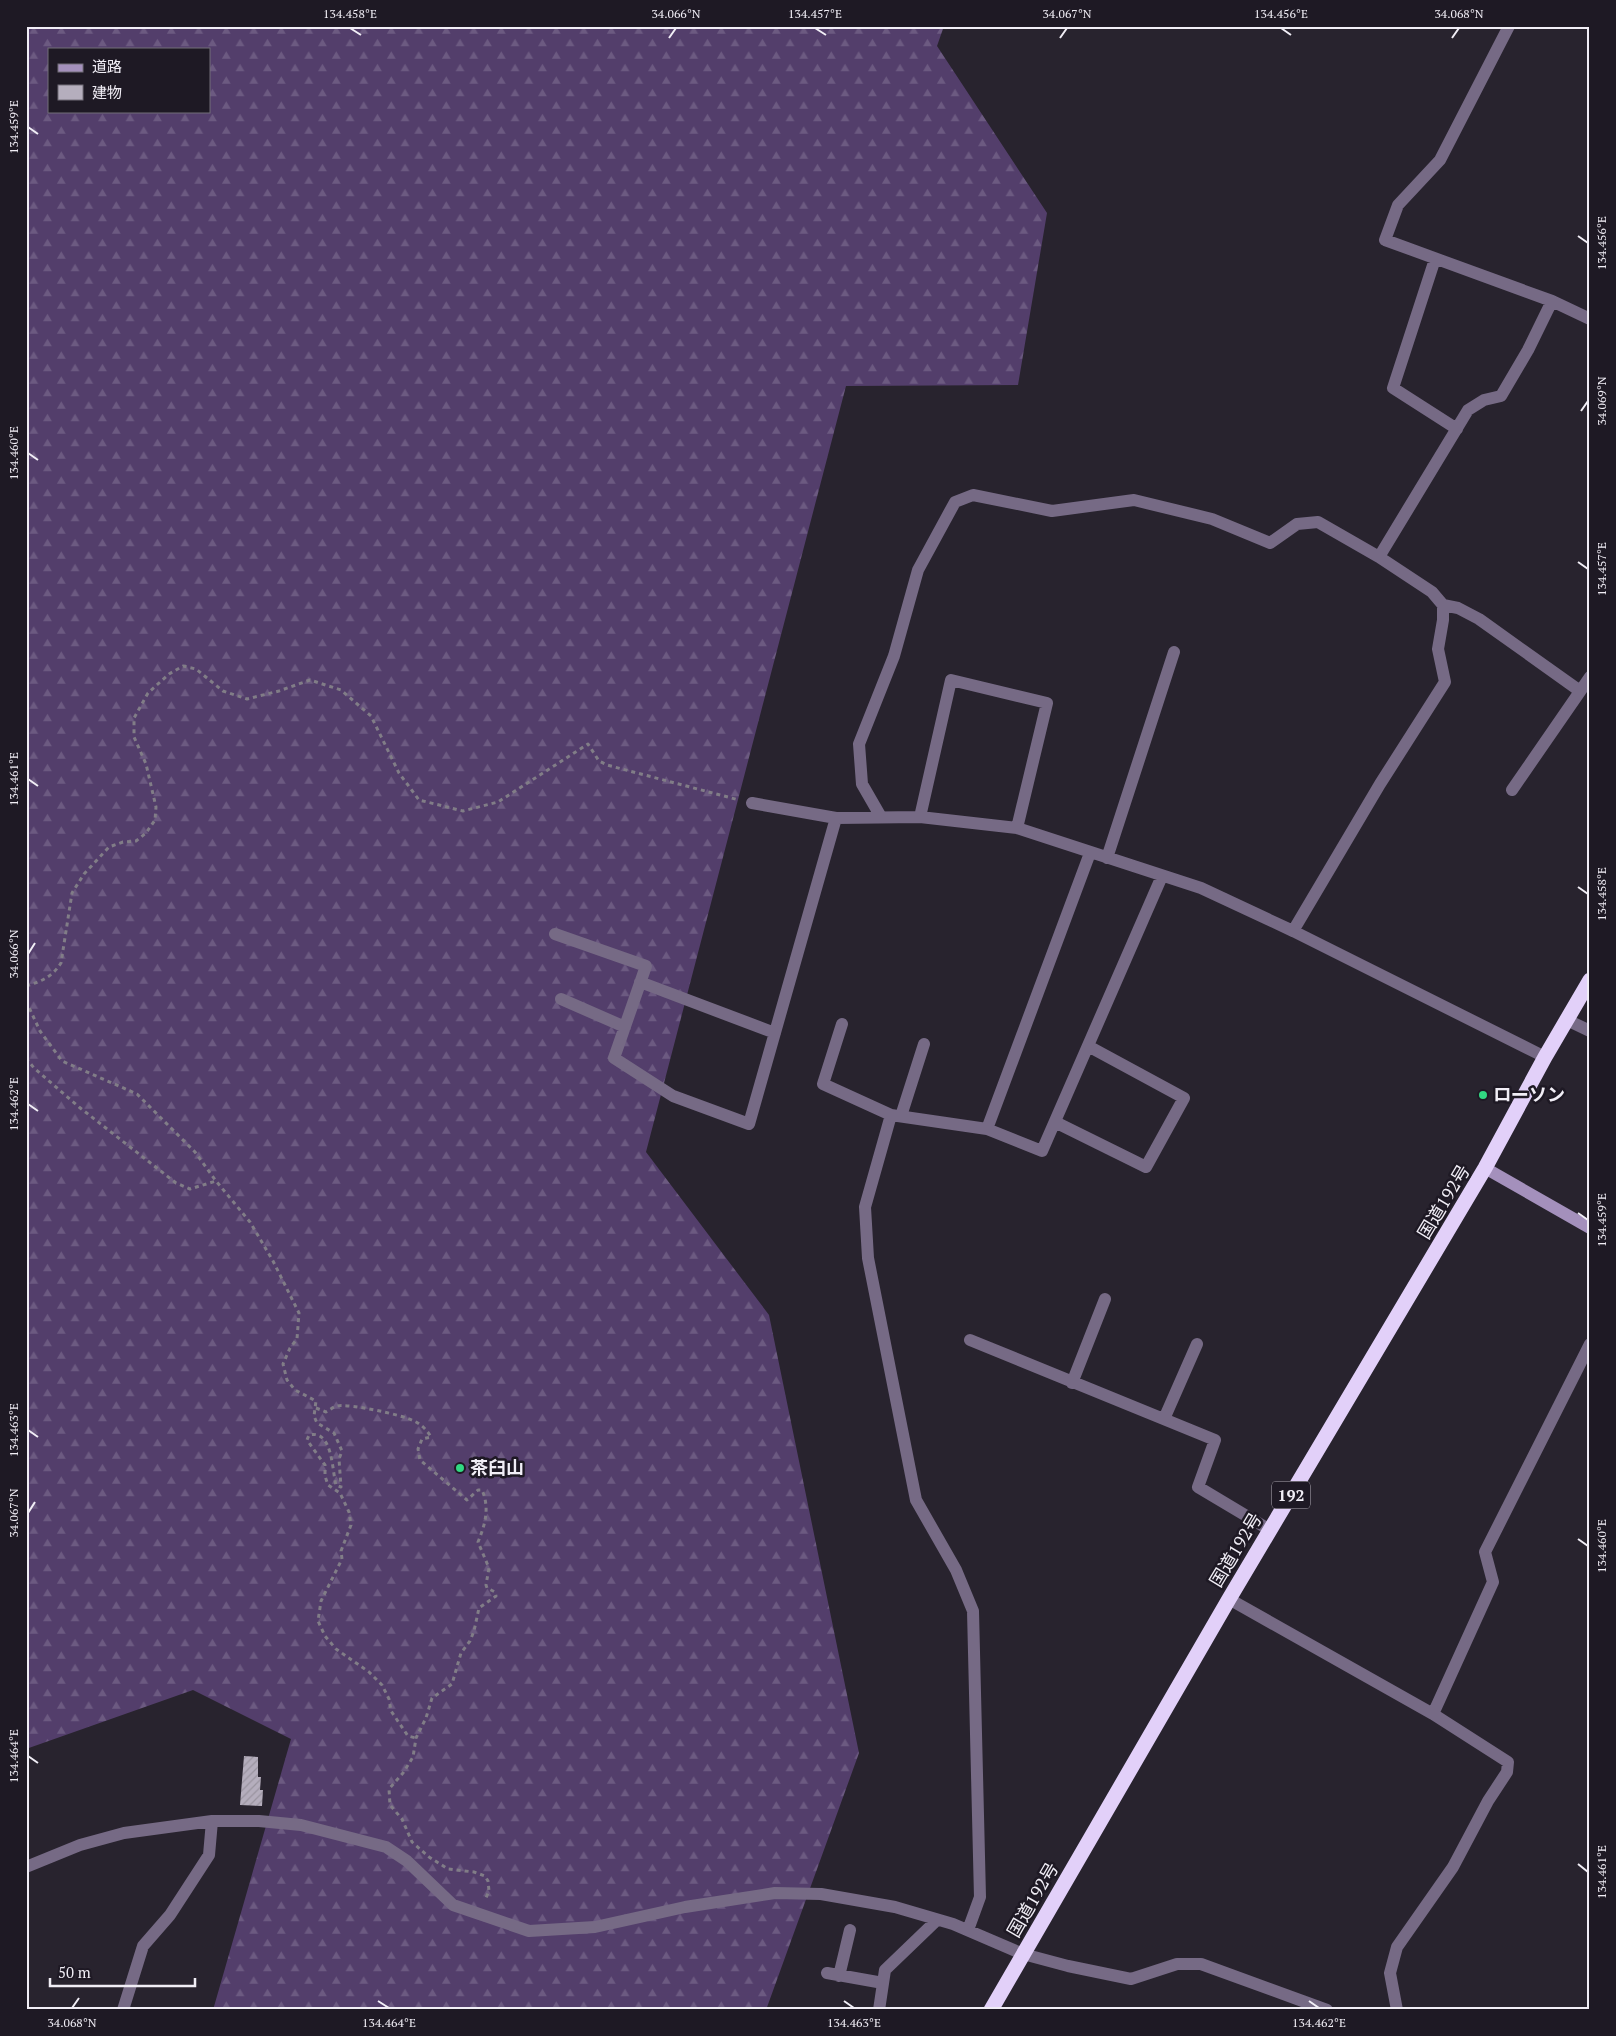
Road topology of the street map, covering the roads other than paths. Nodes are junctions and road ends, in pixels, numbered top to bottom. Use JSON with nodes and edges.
{"nodes":[{"id":1,"x":1509,"y":26,"type":"edge"},
{"id":2,"x":1435,"y":258,"type":"junction"},
{"id":3,"x":1552,"y":301,"type":"junction"},
{"id":4,"x":1590,"y":319,"type":"edge"},
{"id":5,"x":1457,"y":429,"type":"junction"},
{"id":6,"x":1379,"y":557,"type":"junction"},
{"id":7,"x":1443,"y":605,"type":"junction"},
{"id":8,"x":1174,"y":652,"type":"dead end"},
{"id":9,"x":1590,"y":677,"type":"edge"},
{"id":10,"x":1580,"y":691,"type":"junction"},
{"id":11,"x":1512,"y":790,"type":"dead end"},
{"id":12,"x":752,"y":803,"type":"road end"},
{"id":13,"x":881,"y":817,"type":"junction"},
{"id":14,"x":920,"y":817,"type":"junction"},
{"id":15,"x":836,"y":818,"type":"junction"},
{"id":16,"x":1017,"y":828,"type":"junction"},
{"id":17,"x":1090,"y":852,"type":"junction"},
{"id":18,"x":1107,"y":858,"type":"junction"},
{"id":19,"x":1162,"y":876,"type":"junction"},
{"id":20,"x":1293,"y":931,"type":"junction"},
{"id":21,"x":555,"y":934,"type":"dead end"},
{"id":22,"x":1590,"y":980,"type":"edge"},
{"id":23,"x":640,"y":982,"type":"junction"},
{"id":24,"x":561,"y":999,"type":"dead end"},
{"id":25,"x":1567,"y":1020,"type":"junction"},
{"id":26,"x":842,"y":1024,"type":"dead end"},
{"id":27,"x":624,"y":1027,"type":"junction"},
{"id":28,"x":1590,"y":1031,"type":"edge"},
{"id":29,"x":775,"y":1032,"type":"junction"},
{"id":30,"x":924,"y":1044,"type":"dead end"},
{"id":31,"x":1088,"y":1046,"type":"junction"},
{"id":32,"x":1545,"y":1057,"type":"junction"},
{"id":33,"x":896,"y":1115,"type":"junction"},
{"id":34,"x":1055,"y":1122,"type":"junction"},
{"id":35,"x":987,"y":1129,"type":"junction"},
{"id":36,"x":1485,"y":1168,"type":"junction"},
{"id":37,"x":1590,"y":1228,"type":"edge"},
{"id":38,"x":1105,"y":1299,"type":"dead end"},
{"id":39,"x":970,"y":1340,"type":"dead end"},
{"id":40,"x":1197,"y":1344,"type":"dead end"},
{"id":41,"x":1590,"y":1344,"type":"edge"},
{"id":42,"x":1072,"y":1383,"type":"junction"},
{"id":43,"x":1164,"y":1419,"type":"junction"},
{"id":44,"x":1270,"y":1530,"type":"junction"},
{"id":45,"x":1229,"y":1599,"type":"junction"},
{"id":46,"x":1433,"y":1714,"type":"junction"},
{"id":47,"x":212,"y":1821,"type":"junction"},
{"id":48,"x":26,"y":1867,"type":"edge"},
{"id":49,"x":937,"y":1920,"type":"junction"},
{"id":50,"x":850,"y":1930,"type":"dead end"},
{"id":51,"x":968,"y":1930,"type":"junction"},
{"id":52,"x":1023,"y":1954,"type":"junction"},
{"id":53,"x":883,"y":1983,"type":"junction"},
{"id":54,"x":123,"y":2010,"type":"edge"},
{"id":55,"x":879,"y":2010,"type":"edge"},
{"id":56,"x":991,"y":2010,"type":"edge"},
{"id":57,"x":1327,"y":2010,"type":"edge"},
{"id":58,"x":1397,"y":2010,"type":"edge"}],
"edges":[{"from":1,"to":2,"type":"street"},
{"from":2,"to":3,"type":"street"},
{"from":2,"to":5,"type":"street"},
{"from":3,"to":4,"type":"street"},
{"from":3,"to":5,"type":"street"},
{"from":5,"to":6,"type":"street"},
{"from":6,"to":7,"type":"street"},
{"from":6,"to":13,"type":"street"},
{"from":7,"to":10,"type":"street"},
{"from":7,"to":20,"type":"street"},
{"from":8,"to":18,"type":"street"},
{"from":9,"to":10,"type":"street"},
{"from":10,"to":11,"type":"street"},
{"from":12,"to":15,"type":"street"},
{"from":13,"to":14,"type":"street"},
{"from":13,"to":15,"type":"street"},
{"from":14,"to":16,"type":"street"},
{"from":14,"to":16,"type":"street"},
{"from":15,"to":29,"type":"street"},
{"from":16,"to":17,"type":"street"},
{"from":17,"to":18,"type":"street"},
{"from":17,"to":35,"type":"street"},
{"from":18,"to":19,"type":"street"},
{"from":19,"to":20,"type":"street"},
{"from":19,"to":31,"type":"street"},
{"from":20,"to":32,"type":"street"},
{"from":21,"to":23,"type":"street"},
{"from":22,"to":25,"type":"highway","name":"国道192号","number":"192"},
{"from":23,"to":27,"type":"street"},
{"from":23,"to":29,"type":"street"},
{"from":24,"to":27,"type":"street"},
{"from":25,"to":28,"type":"street"},
{"from":25,"to":32,"type":"highway","name":"国道192号","number":"192"},
{"from":26,"to":33,"type":"street"},
{"from":27,"to":29,"type":"street"},
{"from":30,"to":33,"type":"street"},
{"from":31,"to":34,"type":"street"},
{"from":31,"to":34,"type":"street"},
{"from":32,"to":36,"type":"highway","name":"国道192号","number":"192"},
{"from":33,"to":35,"type":"street"},
{"from":33,"to":51,"type":"street"},
{"from":34,"to":35,"type":"street"},
{"from":36,"to":37,"type":"main road"},
{"from":36,"to":44,"type":"highway","name":"国道192号","number":"192"},
{"from":38,"to":42,"type":"street"},
{"from":39,"to":42,"type":"street"},
{"from":40,"to":43,"type":"street"},
{"from":41,"to":46,"type":"street"},
{"from":42,"to":43,"type":"street"},
{"from":43,"to":44,"type":"street"},
{"from":44,"to":45,"type":"highway","name":"国道192号","number":"192"},
{"from":45,"to":46,"type":"street"},
{"from":45,"to":52,"type":"highway","name":"国道192号","number":"192"},
{"from":46,"to":58,"type":"street"},
{"from":47,"to":48,"type":"street"},
{"from":47,"to":49,"type":"street"},
{"from":47,"to":54,"type":"street"},
{"from":49,"to":51,"type":"street"},
{"from":49,"to":53,"type":"street"},
{"from":50,"to":53,"type":"street"},
{"from":51,"to":52,"type":"street"},
{"from":52,"to":56,"type":"highway","name":"国道192号","number":"192"},
{"from":52,"to":57,"type":"street"},
{"from":53,"to":55,"type":"street"}]}
